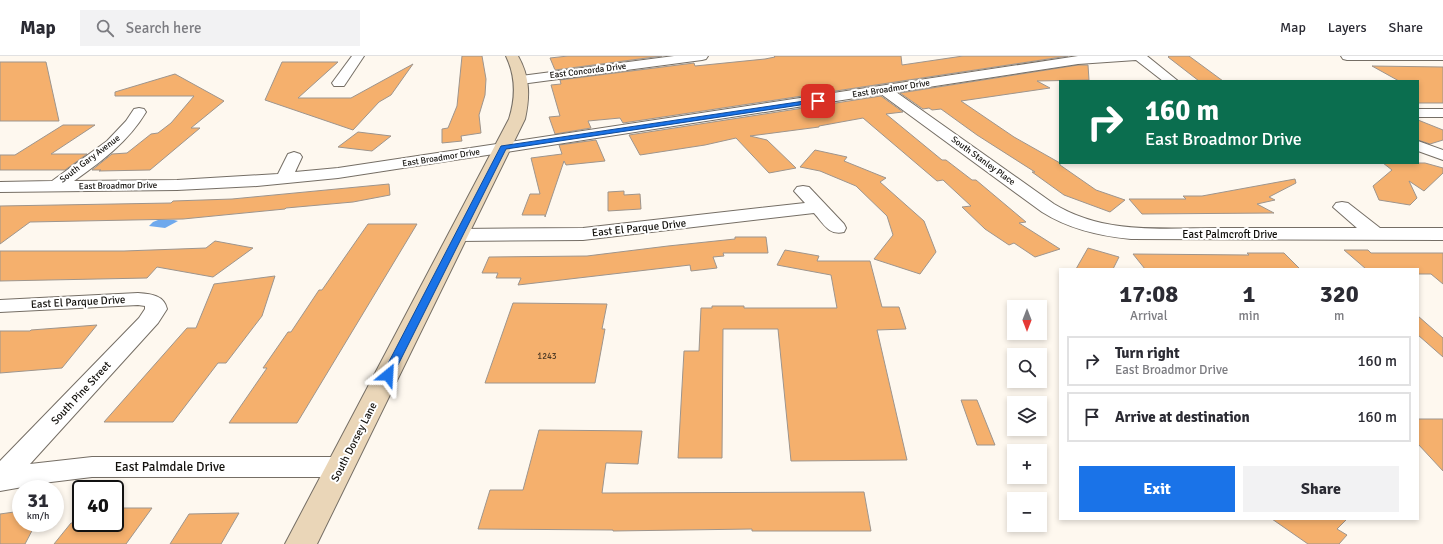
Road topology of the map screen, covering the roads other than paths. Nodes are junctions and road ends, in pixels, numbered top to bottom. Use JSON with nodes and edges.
{"nodes":[{"id":1,"x":358,"y":56,"type":"edge"},
{"id":2,"x":512,"y":56,"type":"edge"},
{"id":3,"x":702,"y":56,"type":"edge"},
{"id":4,"x":1139,"y":56,"type":"edge"},
{"id":5,"x":1347,"y":56,"type":"edge"},
{"id":6,"x":1443,"y":56,"type":"edge"},
{"id":7,"x":521,"y":80,"type":"junction"},
{"id":8,"x":1169,"y":80,"type":"edge"},
{"id":9,"x":339,"y":83,"type":"dead end"},
{"id":10,"x":884,"y":90,"type":"junction"},
{"id":11,"x":139,"y":112,"type":"dead end"},
{"id":12,"x":1419,"y":113,"type":"edge"},
{"id":13,"x":1443,"y":113,"type":"edge"},
{"id":14,"x":1419,"y":146,"type":"edge"},
{"id":15,"x":504,"y":148,"type":"junction"},
{"id":16,"x":1443,"y":155,"type":"edge"},
{"id":17,"x":294,"y":157,"type":"dead end"},
{"id":18,"x":284,"y":178,"type":"junction"},
{"id":19,"x":0,"y":187,"type":"edge"},
{"id":20,"x":55,"y":187,"type":"junction"},
{"id":21,"x":803,"y":191,"type":"dead end"},
{"id":22,"x":818,"y":207,"type":"junction"},
{"id":23,"x":1342,"y":207,"type":"dead end"},
{"id":24,"x":1085,"y":226,"type":"joint"},
{"id":25,"x":838,"y":228,"type":"dead end"},
{"id":26,"x":1376,"y":234,"type":"junction"},
{"id":27,"x":1443,"y":234,"type":"edge"},
{"id":28,"x":459,"y":235,"type":"junction"},
{"id":29,"x":154,"y":303,"type":"joint"},
{"id":30,"x":0,"y":306,"type":"edge"},
{"id":31,"x":340,"y":467,"type":"junction"},
{"id":32,"x":0,"y":480,"type":"edge"},
{"id":33,"x":301,"y":544,"type":"edge"}],
"edges":[{"from":1,"to":9,"type":"street"},
{"from":2,"to":7,"type":"street","name":"South Dorsey Lane"},
{"from":3,"to":7,"type":"street","name":"East Concorda Drive"},
{"from":4,"to":8,"type":"street"},
{"from":4,"to":10,"type":"street","name":"East Broadmor Drive"},
{"from":5,"to":6,"type":"street"},
{"from":7,"to":15,"type":"street","name":"South Dorsey Lane"},
{"from":10,"to":15,"type":"street","name":"East Broadmor Drive"},
{"from":10,"to":24,"type":"street","name":"South Stanley Place"},
{"from":11,"to":20,"type":"street","name":"South Gary Avenue"},
{"from":12,"to":13,"type":"street"},
{"from":14,"to":16,"type":"street"},
{"from":15,"to":18,"type":"street","name":"East Broadmor Drive"},
{"from":15,"to":28,"type":"street","name":"South Dorsey Lane"},
{"from":17,"to":18,"type":"street"},
{"from":18,"to":20,"type":"street","name":"East Broadmor Drive"},
{"from":19,"to":20,"type":"street","name":"East Broadmor Drive"},
{"from":21,"to":22,"type":"street"},
{"from":22,"to":25,"type":"street"},
{"from":22,"to":28,"type":"street","name":"East El Parque Drive"},
{"from":23,"to":26,"type":"street"},
{"from":24,"to":26,"type":"street","name":"East Palmcroft Drive"},
{"from":26,"to":27,"type":"street","name":"East Palmcroft Drive"},
{"from":28,"to":31,"type":"street","name":"South Dorsey Lane"},
{"from":29,"to":30,"type":"street","name":"East El Parque Drive"},
{"from":29,"to":32,"type":"street","name":"South Pine Street"},
{"from":31,"to":32,"type":"street","name":"East Palmdale Drive"},
{"from":31,"to":33,"type":"street","name":"South Dorsey Lane"}]}
